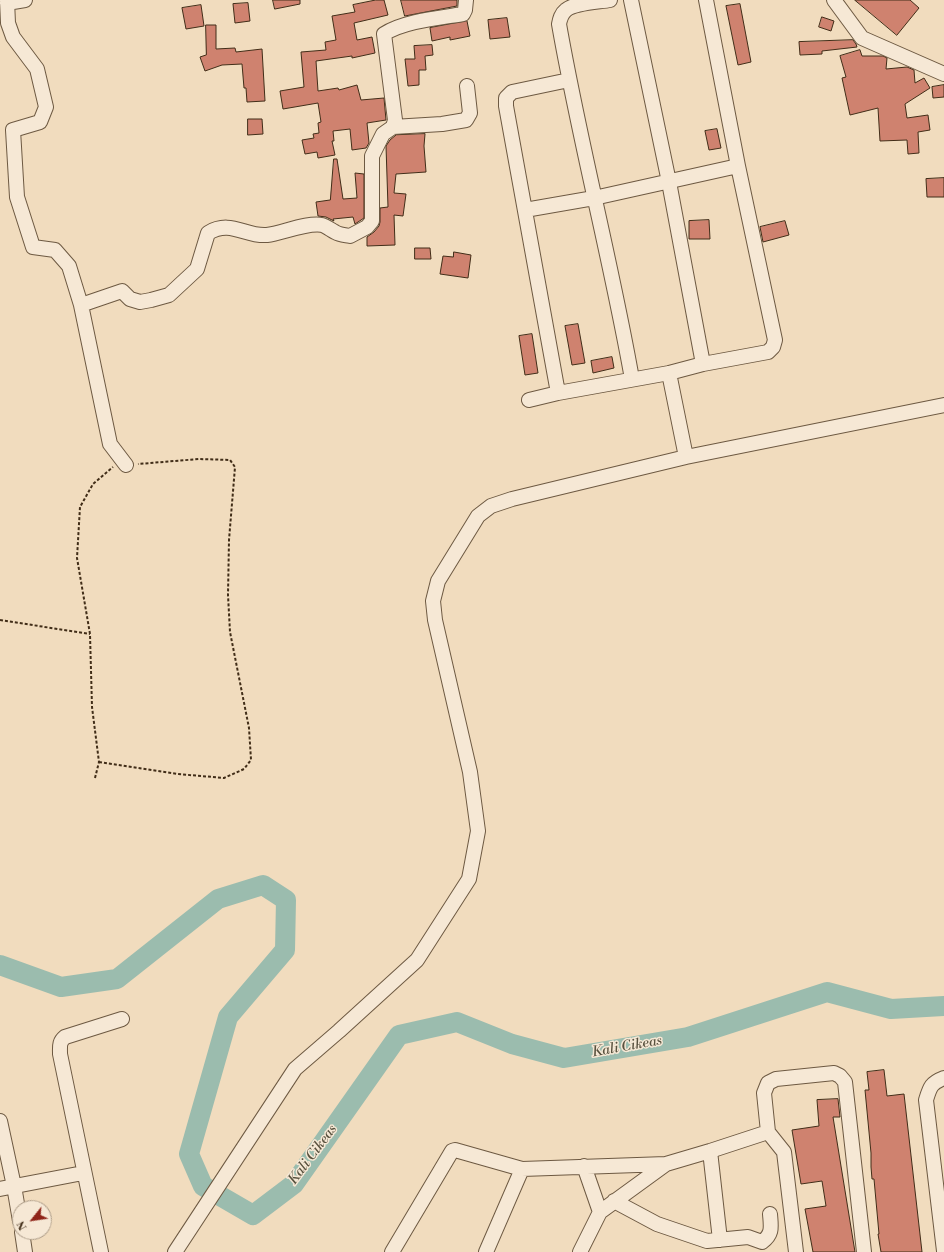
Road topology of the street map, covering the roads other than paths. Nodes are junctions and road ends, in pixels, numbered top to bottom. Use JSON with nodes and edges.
{"nodes":[{"id":1,"x":25,"y":0,"type":"edge"},
{"id":2,"x":466,"y":0,"type":"edge"},
{"id":3,"x":610,"y":0,"type":"edge"},
{"id":4,"x":631,"y":0,"type":"edge"},
{"id":5,"x":706,"y":0,"type":"edge"},
{"id":6,"x":834,"y":0,"type":"edge"},
{"id":7,"x":7,"y":1,"type":"edge"},
{"id":8,"x":944,"y":74,"type":"edge"},
{"id":9,"x":569,"y":80,"type":"junction"},
{"id":10,"x":468,"y":86,"type":"dead end"},
{"id":11,"x":393,"y":127,"type":"junction"},
{"id":12,"x":738,"y":166,"type":"junction"},
{"id":13,"x":669,"y":182,"type":"junction"},
{"id":14,"x":594,"y":198,"type":"junction"},
{"id":15,"x":525,"y":210,"type":"junction"},
{"id":16,"x":81,"y":305,"type":"junction"},
{"id":17,"x":704,"y":364,"type":"junction"},
{"id":18,"x":668,"y":373,"type":"junction"},
{"id":19,"x":632,"y":379,"type":"junction"},
{"id":20,"x":558,"y":393,"type":"junction"},
{"id":21,"x":529,"y":400,"type":"dead end"},
{"id":22,"x":944,"y":405,"type":"edge"},
{"id":23,"x":686,"y":458,"type":"junction"},
{"id":24,"x":126,"y":465,"type":"road end"},
{"id":25,"x":122,"y":1018,"type":"dead end"},
{"id":26,"x":944,"y":1078,"type":"edge"},
{"id":27,"x":0,"y":1121,"type":"edge"},
{"id":28,"x":768,"y":1132,"type":"junction"},
{"id":29,"x":710,"y":1151,"type":"junction"},
{"id":30,"x":666,"y":1164,"type":"junction"},
{"id":31,"x":584,"y":1166,"type":"junction"},
{"id":32,"x":522,"y":1169,"type":"junction"},
{"id":33,"x":83,"y":1173,"type":"junction"},
{"id":34,"x":14,"y":1186,"type":"junction"},
{"id":35,"x":0,"y":1189,"type":"edge"},
{"id":36,"x":16,"y":1200,"type":"edge"},
{"id":37,"x":614,"y":1201,"type":"junction"},
{"id":38,"x":600,"y":1212,"type":"junction"},
{"id":39,"x":770,"y":1214,"type":"dead end"},
{"id":40,"x":943,"y":1232,"type":"edge"},
{"id":41,"x":23,"y":1240,"type":"edge"},
{"id":42,"x":720,"y":1240,"type":"junction"},
{"id":43,"x":944,"y":1251,"type":"edge"},
{"id":44,"x":25,"y":1252,"type":"edge"},
{"id":45,"x":101,"y":1252,"type":"edge"},
{"id":46,"x":175,"y":1252,"type":"edge"},
{"id":47,"x":392,"y":1252,"type":"edge"},
{"id":48,"x":486,"y":1252,"type":"edge"},
{"id":49,"x":580,"y":1252,"type":"edge"},
{"id":50,"x":796,"y":1252,"type":"edge"},
{"id":51,"x":864,"y":1252,"type":"edge"}],
"edges":[{"from":1,"to":7,"type":"street"},
{"from":2,"to":11,"type":"street"},
{"from":3,"to":9,"type":"street"},
{"from":4,"to":13,"type":"street"},
{"from":5,"to":12,"type":"street"},
{"from":6,"to":8,"type":"street"},
{"from":7,"to":16,"type":"street"},
{"from":9,"to":14,"type":"street"},
{"from":9,"to":15,"type":"street"},
{"from":10,"to":11,"type":"street"},
{"from":11,"to":16,"type":"street"},
{"from":12,"to":13,"type":"street"},
{"from":12,"to":17,"type":"street"},
{"from":13,"to":14,"type":"street"},
{"from":13,"to":17,"type":"street"},
{"from":14,"to":15,"type":"street"},
{"from":14,"to":19,"type":"street"},
{"from":15,"to":20,"type":"street"},
{"from":16,"to":24,"type":"street"},
{"from":17,"to":18,"type":"street"},
{"from":18,"to":19,"type":"street"},
{"from":18,"to":23,"type":"street"},
{"from":19,"to":20,"type":"street"},
{"from":20,"to":21,"type":"street"},
{"from":22,"to":23,"type":"street"},
{"from":23,"to":46,"type":"street"},
{"from":25,"to":33,"type":"street"},
{"from":26,"to":40,"type":"street"},
{"from":27,"to":34,"type":"street"},
{"from":28,"to":29,"type":"street"},
{"from":28,"to":50,"type":"street"},
{"from":28,"to":51,"type":"street"},
{"from":29,"to":30,"type":"street"},
{"from":29,"to":42,"type":"street"},
{"from":30,"to":31,"type":"street"},
{"from":30,"to":37,"type":"street"},
{"from":31,"to":32,"type":"street"},
{"from":31,"to":38,"type":"street"},
{"from":32,"to":47,"type":"street"},
{"from":32,"to":48,"type":"street"},
{"from":33,"to":34,"type":"street"},
{"from":33,"to":45,"type":"street"},
{"from":34,"to":35,"type":"street"},
{"from":34,"to":36,"type":"street"},
{"from":37,"to":38,"type":"street"},
{"from":37,"to":42,"type":"street"},
{"from":38,"to":49,"type":"street"},
{"from":39,"to":42,"type":"street"},
{"from":40,"to":43,"type":"street"},
{"from":41,"to":44,"type":"street"}]}
